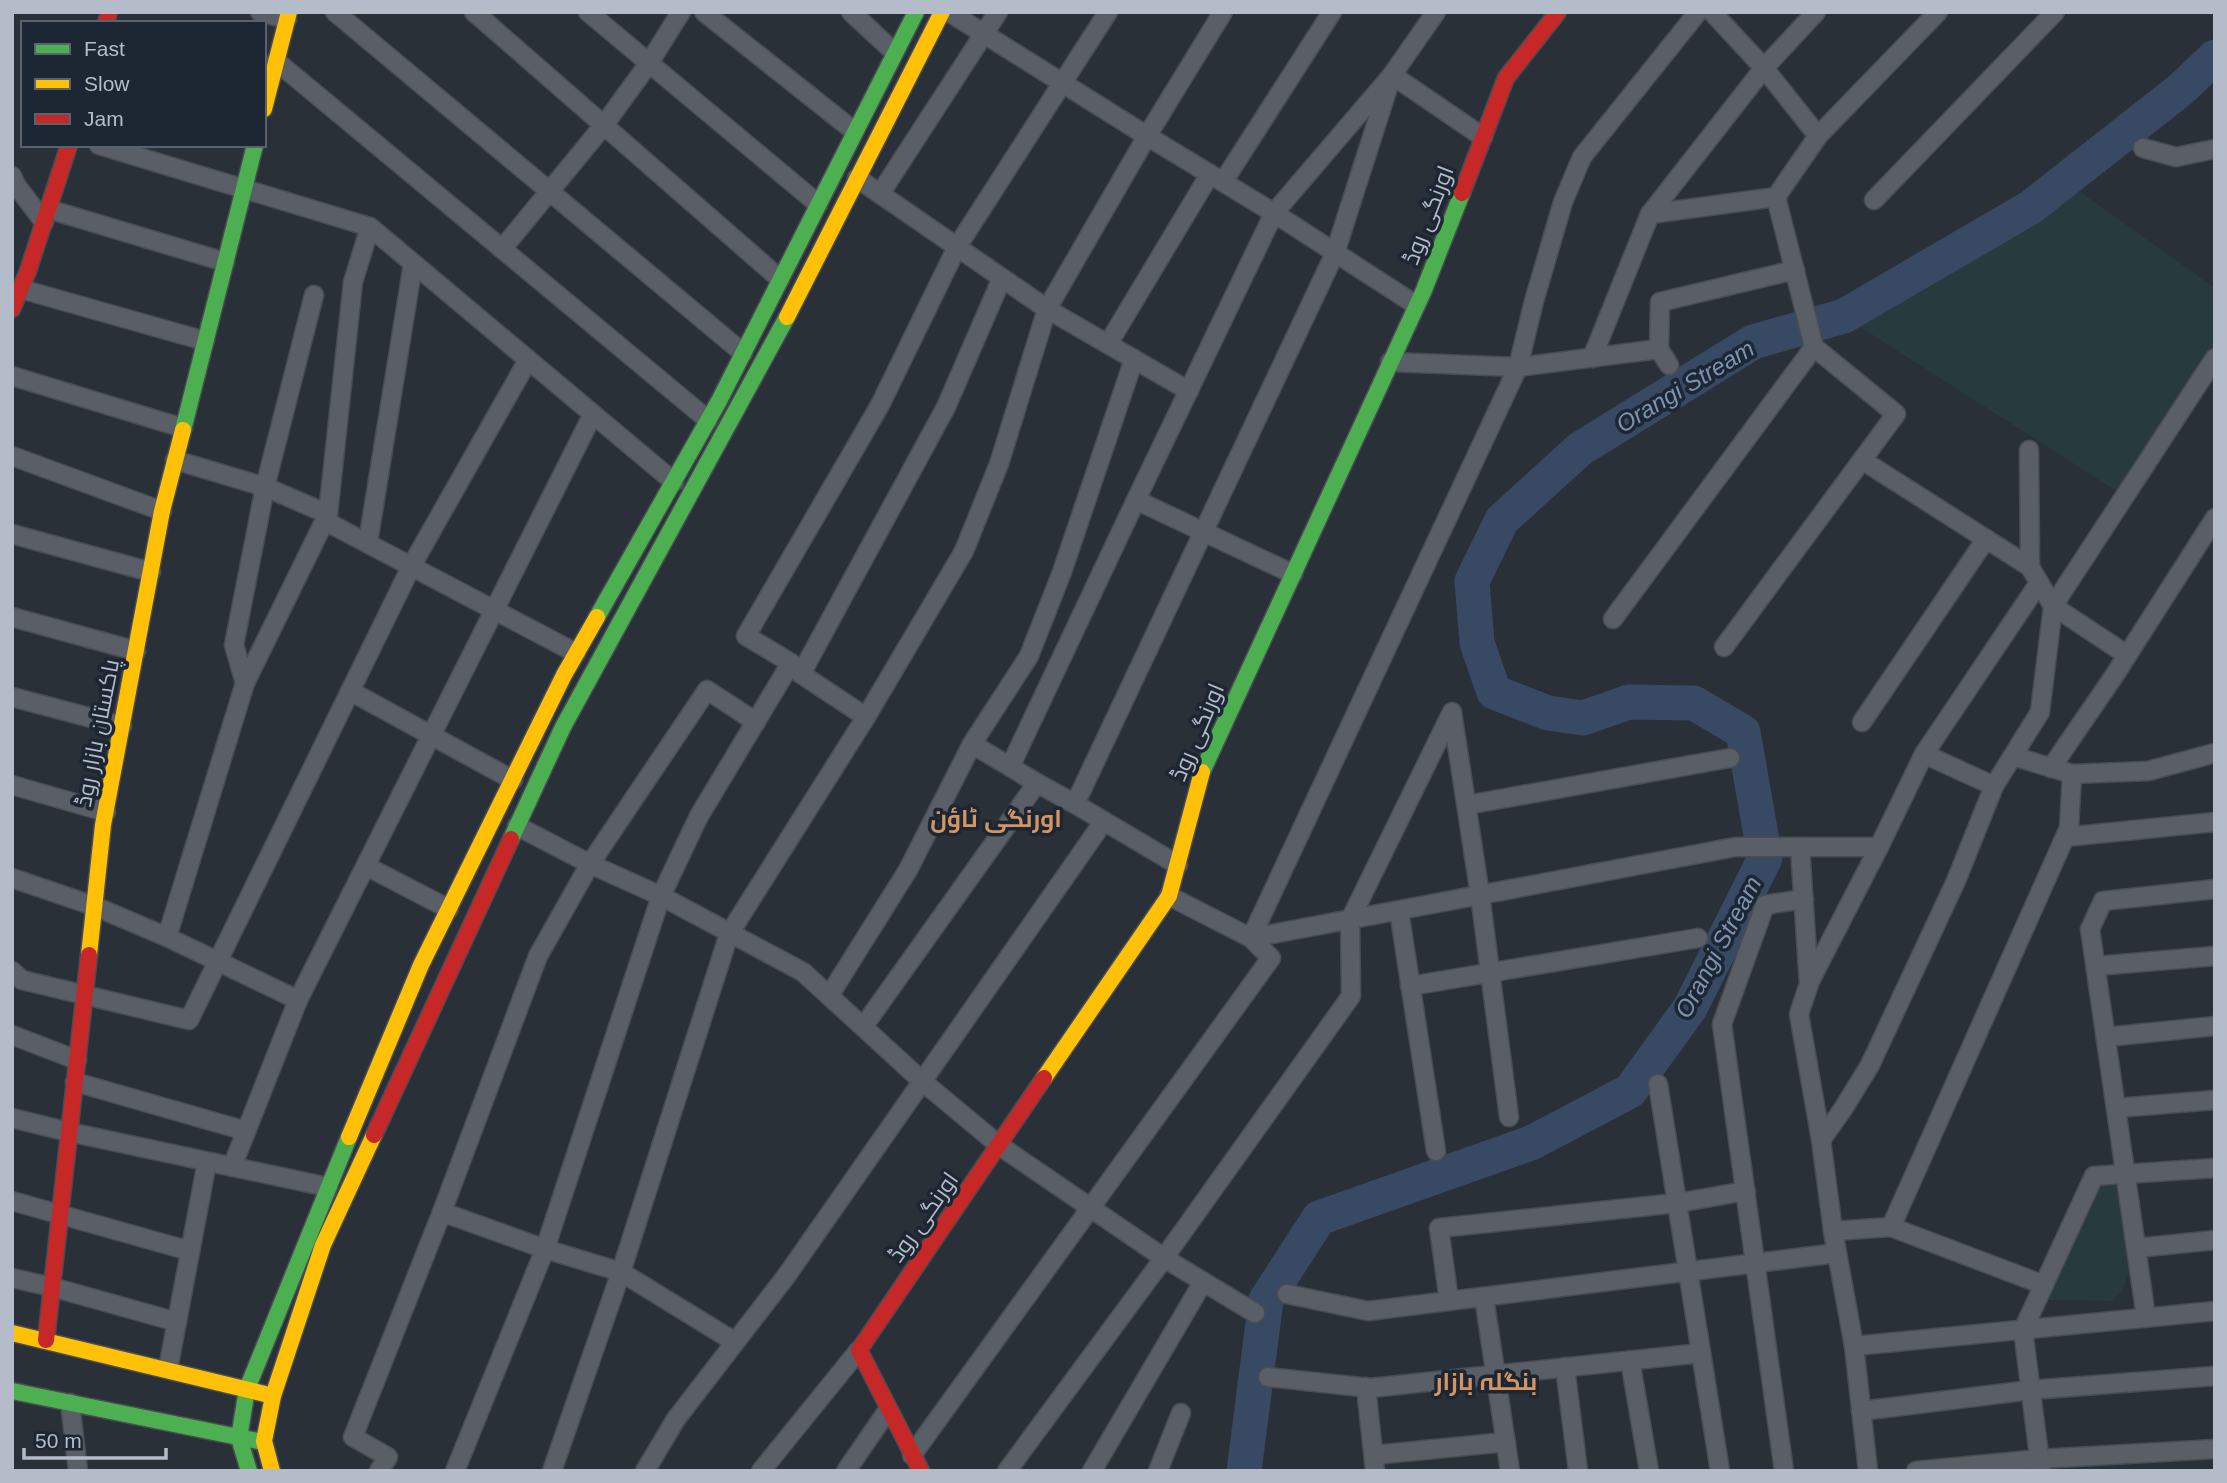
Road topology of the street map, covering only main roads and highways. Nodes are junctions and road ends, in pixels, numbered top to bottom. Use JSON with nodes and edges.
{"nodes":[{"id":1,"x":916,"y":12,"type":"edge"},
{"id":2,"x":942,"y":12,"type":"edge"},
{"id":3,"x":1558,"y":12,"type":"edge"},
{"id":4,"x":288,"y":16,"type":"edge"},
{"id":5,"x":266,"y":100,"type":"edge"},
{"id":6,"x":68,"y":147,"type":"edge"},
{"id":7,"x":254,"y":147,"type":"edge"},
{"id":8,"x":12,"y":309,"type":"edge"},
{"id":9,"x":12,"y":1333,"type":"edge"},
{"id":10,"x":46,"y":1339,"type":"junction"},
{"id":11,"x":247,"y":1389,"type":"junction"},
{"id":12,"x":12,"y":1391,"type":"edge"},
{"id":13,"x":273,"y":1396,"type":"junction"},
{"id":14,"x":239,"y":1438,"type":"junction"},
{"id":15,"x":264,"y":1441,"type":"junction"},
{"id":16,"x":916,"y":1463,"type":"edge"},
{"id":17,"x":249,"y":1471,"type":"edge"},
{"id":18,"x":272,"y":1471,"type":"edge"}],
"edges":[{"from":1,"to":11,"type":"main road"},
{"from":2,"to":13,"type":"main road"},
{"from":3,"to":16,"type":"main road","name":"اورنگی روڈ"},
{"from":4,"to":5,"type":"main road"},
{"from":6,"to":8,"type":"main road"},
{"from":7,"to":10,"type":"main road","name":"پاکستان بازار روڈ"},
{"from":9,"to":10,"type":"main road"},
{"from":10,"to":11,"type":"main road"},
{"from":11,"to":13,"type":"main road"},
{"from":11,"to":14,"type":"main road"},
{"from":12,"to":14,"type":"main road"},
{"from":13,"to":15,"type":"main road"},
{"from":14,"to":15,"type":"main road"},
{"from":14,"to":17,"type":"main road"},
{"from":15,"to":18,"type":"main road"}]}
